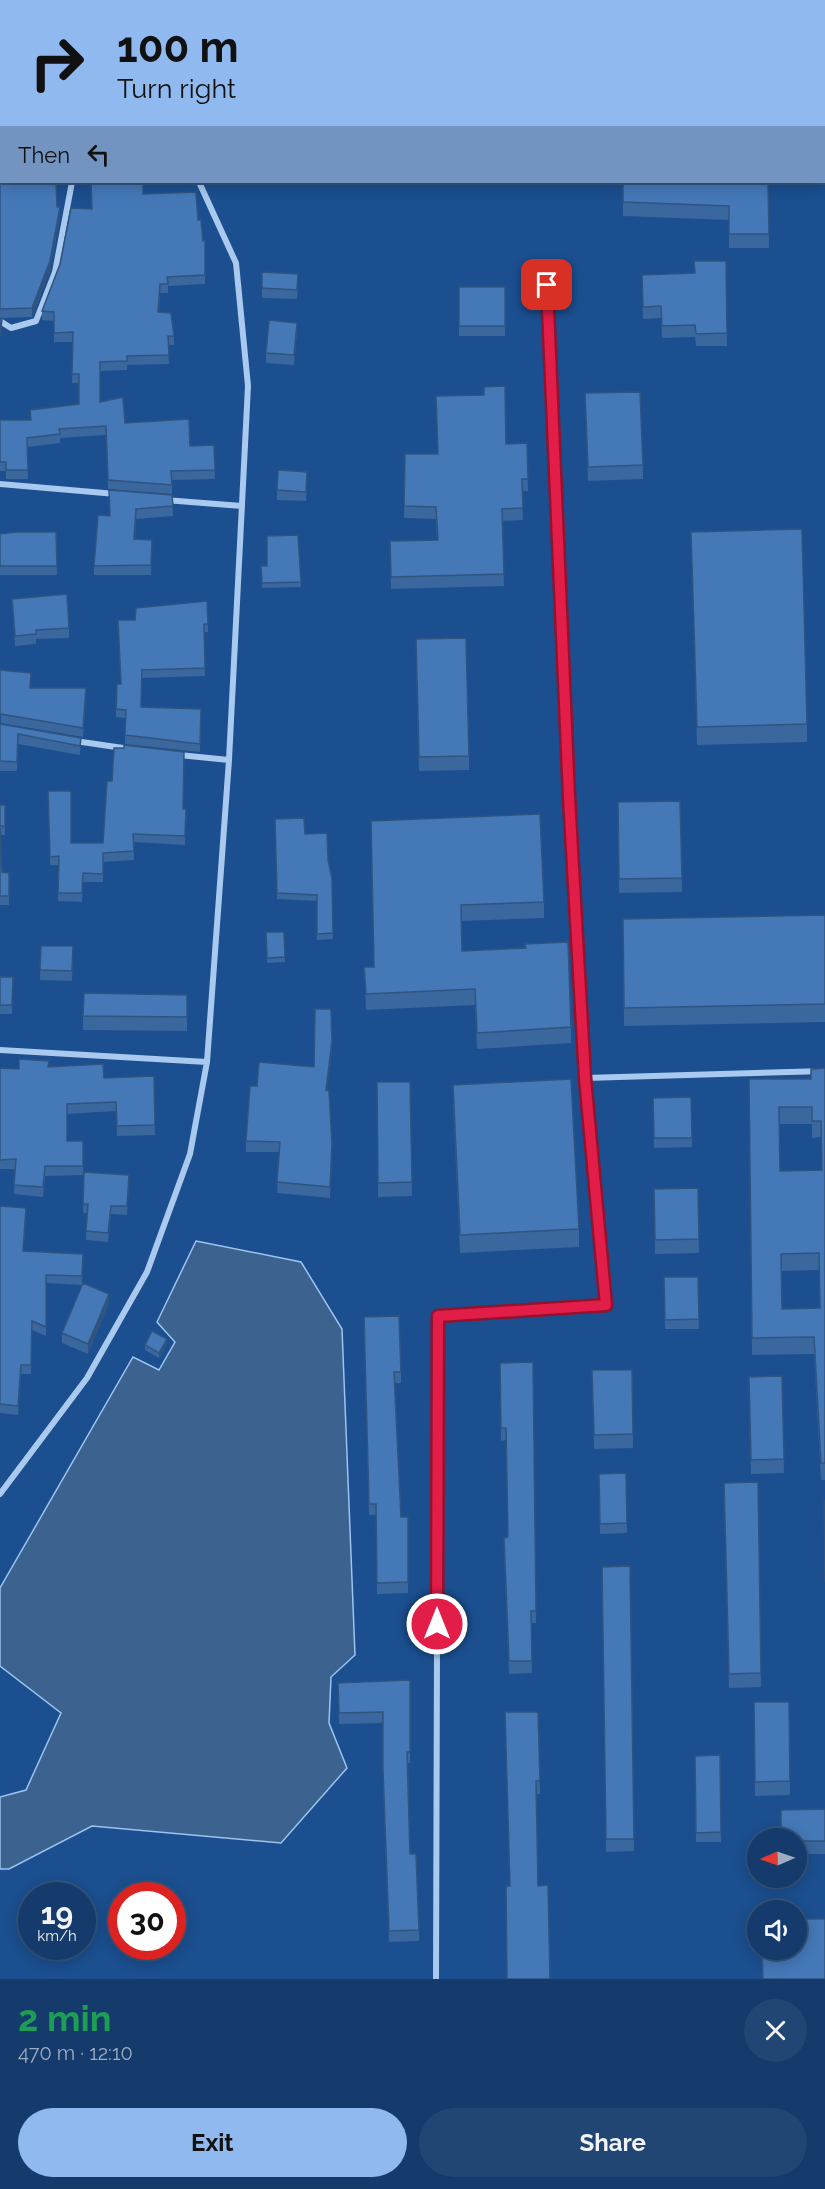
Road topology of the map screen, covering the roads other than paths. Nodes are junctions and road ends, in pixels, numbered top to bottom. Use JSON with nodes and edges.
{"nodes":[{"id":1,"x":72,"y":183,"type":"edge"},
{"id":2,"x":199,"y":183,"type":"edge"},
{"id":3,"x":547,"y":285,"type":"dead end"},
{"id":4,"x":0,"y":321,"type":"edge"},
{"id":5,"x":0,"y":484,"type":"edge"},
{"id":6,"x":127,"y":495,"type":"edge"},
{"id":7,"x":162,"y":500,"type":"edge"},
{"id":8,"x":242,"y":506,"type":"junction"},
{"id":9,"x":70,"y":740,"type":"edge"},
{"id":10,"x":139,"y":750,"type":"edge"},
{"id":11,"x":173,"y":754,"type":"edge"},
{"id":12,"x":229,"y":760,"type":"junction"},
{"id":13,"x":0,"y":1050,"type":"edge"},
{"id":14,"x":207,"y":1062,"type":"junction"},
{"id":15,"x":825,"y":1071,"type":"edge"},
{"id":16,"x":585,"y":1078,"type":"junction"},
{"id":17,"x":0,"y":1494,"type":"edge"},
{"id":18,"x":436,"y":1979,"type":"edge"}],
"edges":[{"from":1,"to":4,"type":"street"},
{"from":2,"to":8,"type":"street"},
{"from":3,"to":16,"type":"street"},
{"from":5,"to":6,"type":"street"},
{"from":7,"to":8,"type":"street"},
{"from":8,"to":12,"type":"street"},
{"from":9,"to":10,"type":"street"},
{"from":11,"to":12,"type":"street"},
{"from":12,"to":14,"type":"street"},
{"from":13,"to":14,"type":"street"},
{"from":14,"to":17,"type":"street"},
{"from":15,"to":16,"type":"street"},
{"from":16,"to":18,"type":"street"}]}
